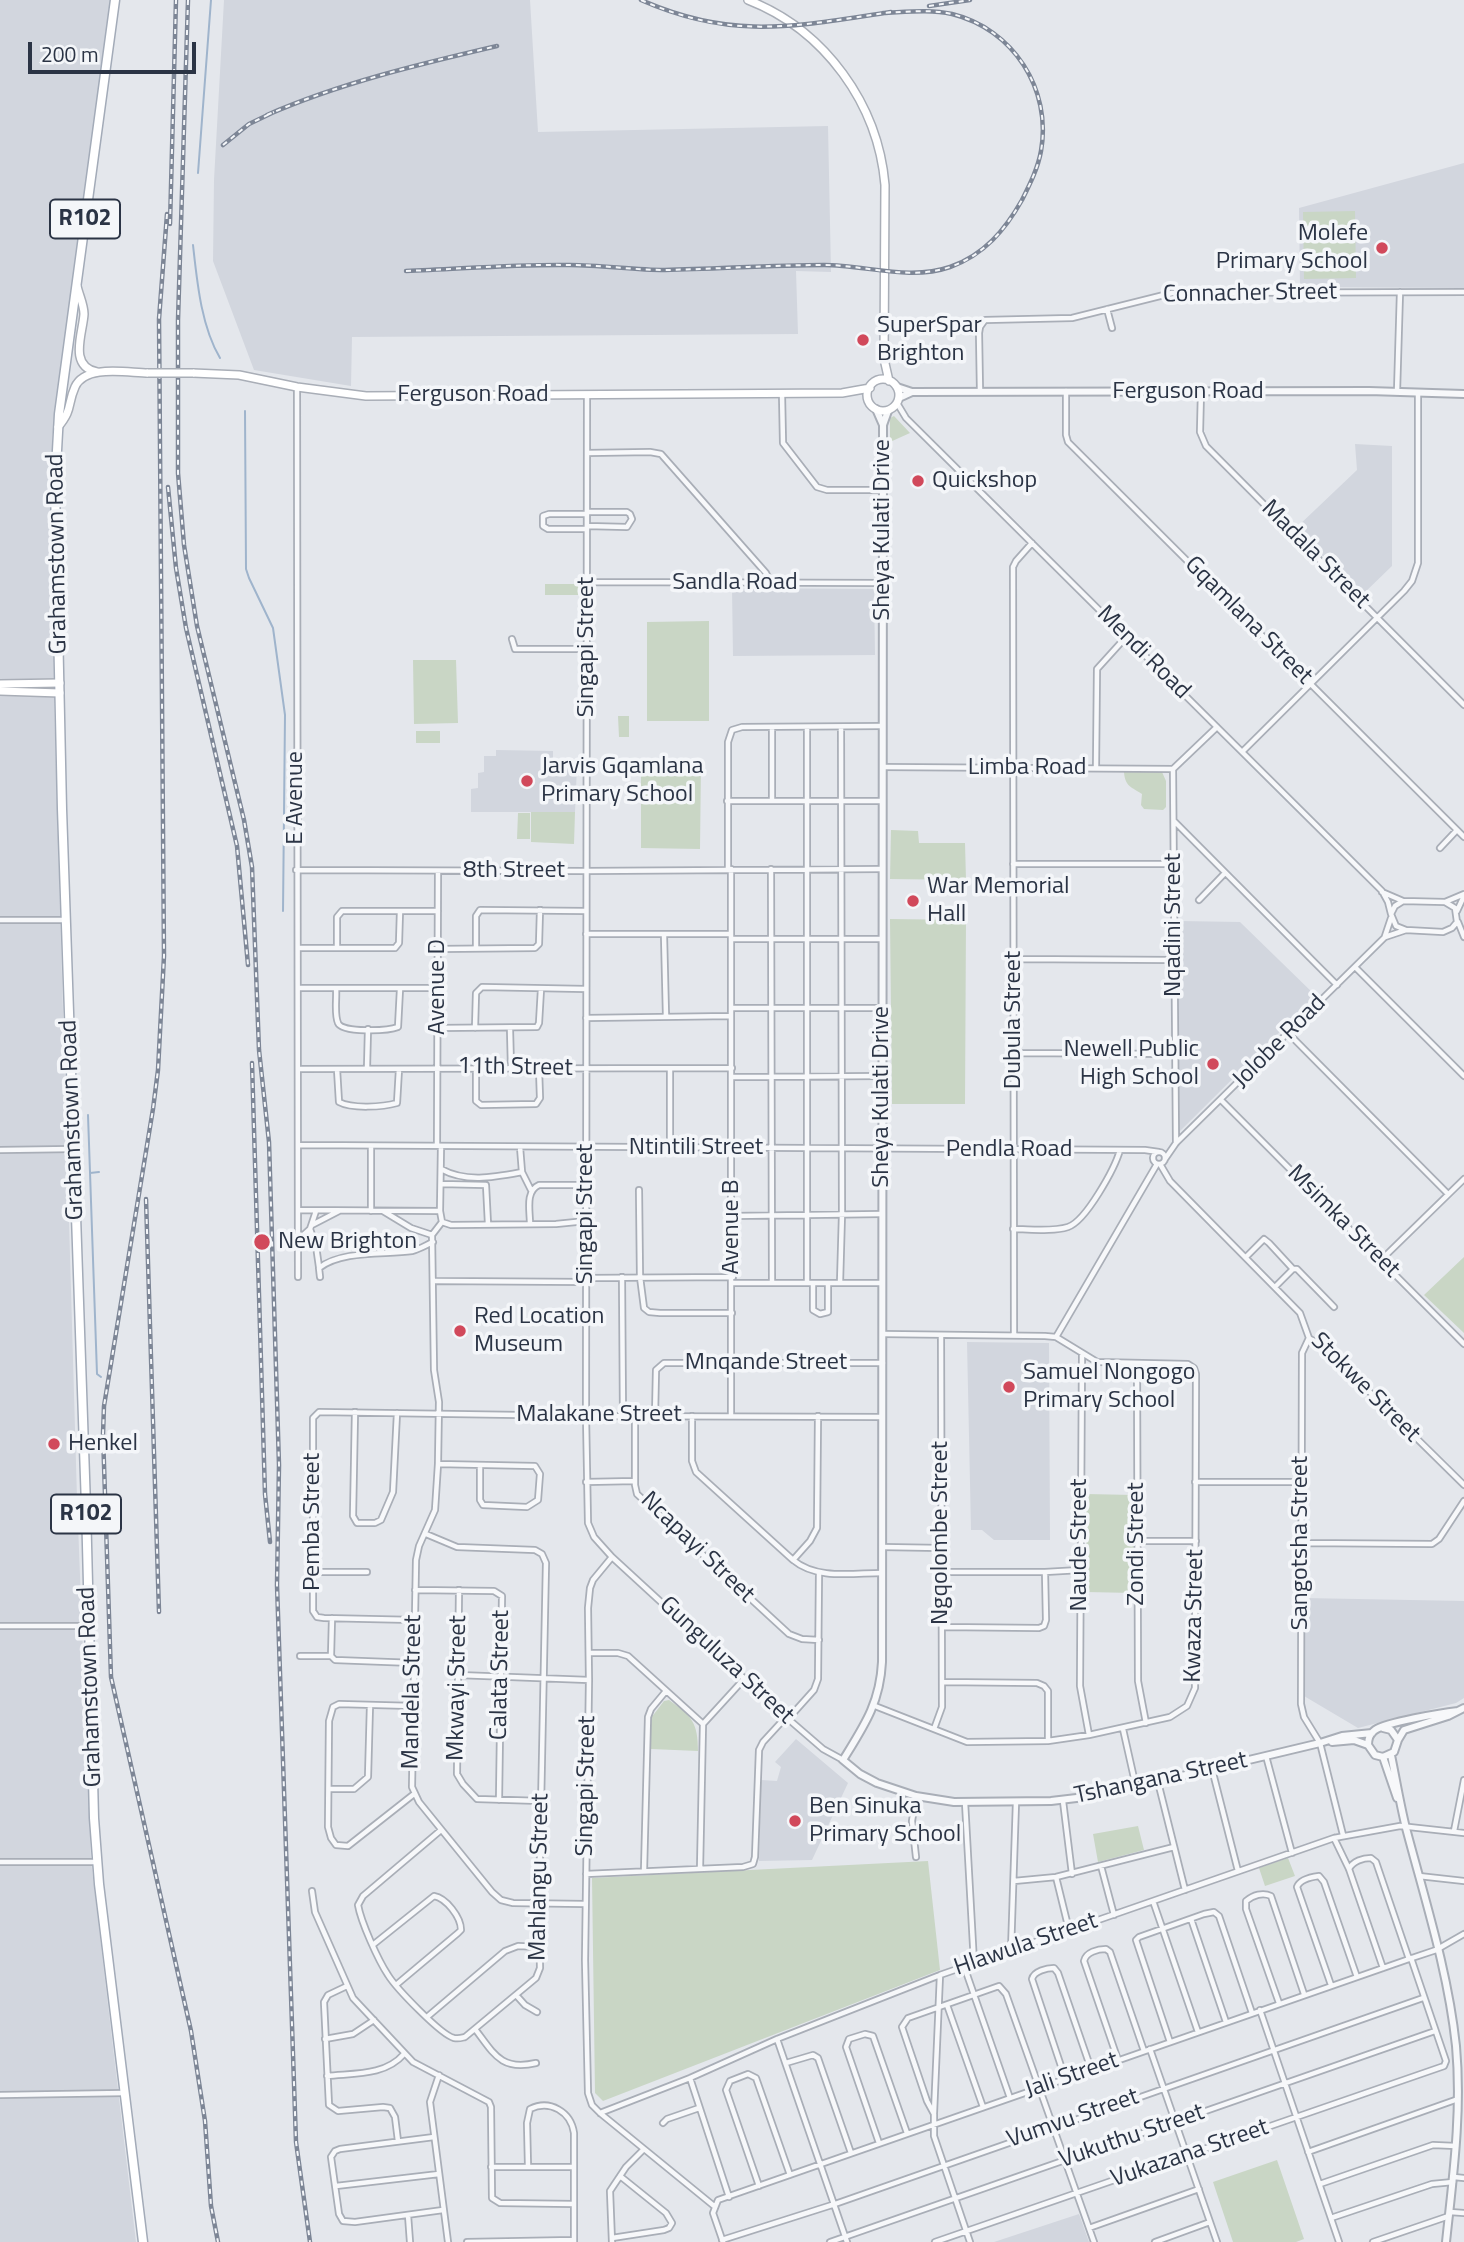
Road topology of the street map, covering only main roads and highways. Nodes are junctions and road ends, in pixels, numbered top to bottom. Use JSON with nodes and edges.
{"nodes":[{"id":1,"x":115,"y":0,"type":"edge"},
{"id":2,"x":748,"y":0,"type":"edge"},
{"id":3,"x":76,"y":285,"type":"junction"},
{"id":4,"x":884,"y":359,"type":"junction"},
{"id":5,"x":98,"y":372,"type":"junction"},
{"id":6,"x":889,"y":380,"type":"junction"},
{"id":7,"x":871,"y":386,"type":"junction"},
{"id":8,"x":850,"y":392,"type":"junction"},
{"id":9,"x":868,"y":400,"type":"junction"},
{"id":10,"x":58,"y":427,"type":"junction"},
{"id":11,"x":60,"y":683,"type":"junction"},
{"id":12,"x":0,"y":684,"type":"edge"},
{"id":13,"x":0,"y":691,"type":"edge"},
{"id":14,"x":60,"y":693,"type":"junction"},
{"id":15,"x":142,"y":2242,"type":"edge"}],
"edges":[{"from":1,"to":3,"type":"main road","name":"Grahamstown Road","number":"R102"},
{"from":2,"to":4,"type":"main road"},
{"from":3,"to":5,"type":"main road"},
{"from":3,"to":10,"type":"main road","name":"Grahamstown Road","number":"R102"},
{"from":4,"to":6,"type":"main road"},
{"from":4,"to":7,"type":"main road"},
{"from":5,"to":8,"type":"main road","name":"Ferguson Road","bridge":true},
{"from":5,"to":10,"type":"main road"},
{"from":6,"to":7,"type":"main road"},
{"from":6,"to":9,"type":"main road"},
{"from":7,"to":8,"type":"main road","name":"Ferguson Road"},
{"from":7,"to":9,"type":"main road"},
{"from":8,"to":9,"type":"main road","name":"Ferguson Road"},
{"from":10,"to":11,"type":"main road","name":"Grahamstown Road","number":"R102"},
{"from":11,"to":12,"type":"main road"},
{"from":11,"to":14,"type":"main road","name":"Grahamstown Road","number":"R102"},
{"from":13,"to":14,"type":"main road"},
{"from":14,"to":15,"type":"main road","name":"Grahamstown Road","number":"R102"}]}
